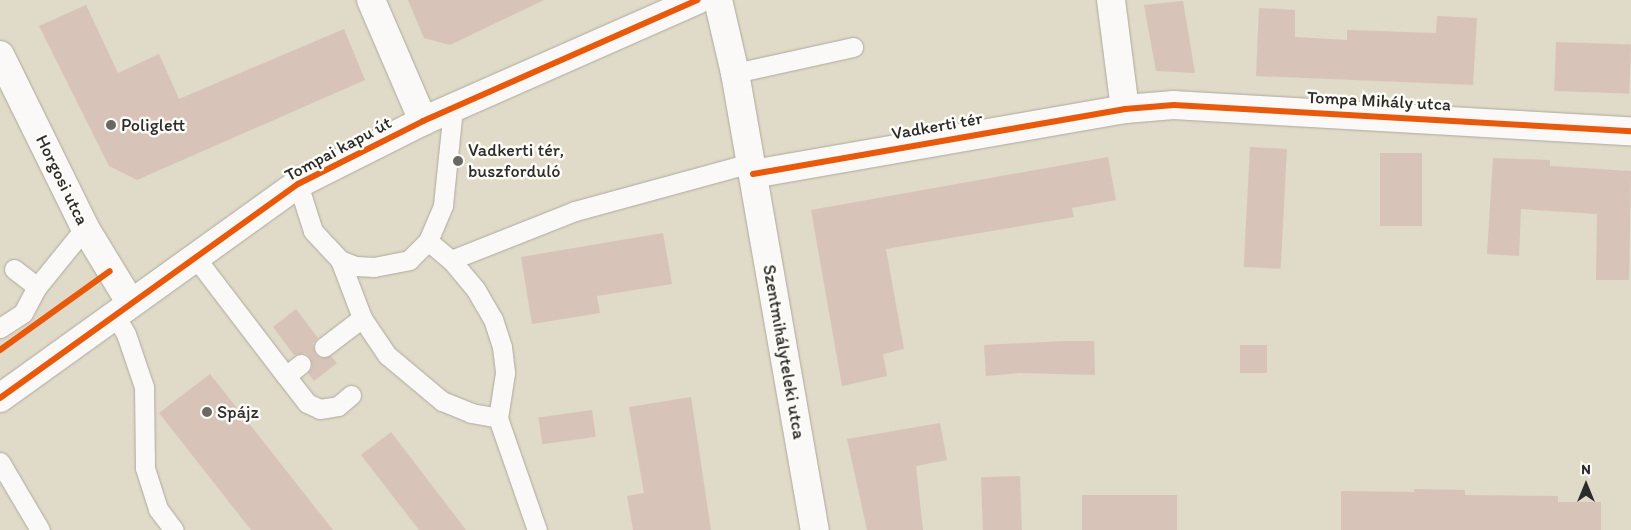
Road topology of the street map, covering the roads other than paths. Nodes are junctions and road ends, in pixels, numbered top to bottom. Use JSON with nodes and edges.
{"nodes":[{"id":1,"x":371,"y":0,"type":"edge"},
{"id":2,"x":697,"y":0,"type":"edge"},
{"id":3,"x":718,"y":0,"type":"edge"},
{"id":4,"x":1111,"y":0,"type":"edge"},
{"id":5,"x":853,"y":46,"type":"dead end"},
{"id":6,"x":0,"y":55,"type":"edge"},
{"id":7,"x":735,"y":73,"type":"junction"},
{"id":8,"x":452,"y":108,"type":"junction"},
{"id":9,"x":1125,"y":109,"type":"junction"},
{"id":10,"x":423,"y":121,"type":"junction"},
{"id":11,"x":1631,"y":131,"type":"edge"},
{"id":12,"x":752,"y":168,"type":"junction"},
{"id":13,"x":298,"y":184,"type":"junction"},
{"id":14,"x":85,"y":228,"type":"junction"},
{"id":15,"x":428,"y":241,"type":"junction"},
{"id":16,"x":194,"y":257,"type":"junction"},
{"id":17,"x":340,"y":260,"type":"junction"},
{"id":18,"x":451,"y":260,"type":"junction"},
{"id":19,"x":14,"y":269,"type":"dead end"},
{"id":20,"x":37,"y":287,"type":"junction"},
{"id":21,"x":122,"y":308,"type":"junction"},
{"id":22,"x":362,"y":318,"type":"junction"},
{"id":23,"x":0,"y":328,"type":"edge"},
{"id":24,"x":324,"y":347,"type":"dead end"},
{"id":25,"x":301,"y":364,"type":"dead end"},
{"id":26,"x":286,"y":376,"type":"junction"},
{"id":27,"x":351,"y":395,"type":"dead end"},
{"id":28,"x":0,"y":398,"type":"edge"},
{"id":29,"x":498,"y":418,"type":"junction"},
{"id":30,"x":2,"y":470,"type":"edge"},
{"id":31,"x":40,"y":530,"type":"edge"},
{"id":32,"x":174,"y":530,"type":"edge"},
{"id":33,"x":537,"y":530,"type":"edge"},
{"id":34,"x":816,"y":530,"type":"edge"}],
"edges":[{"from":1,"to":10,"type":"street"},
{"from":2,"to":8,"type":"street","name":"Tompai kapu út"},
{"from":3,"to":7,"type":"street"},
{"from":4,"to":9,"type":"street"},
{"from":5,"to":7,"type":"lane"},
{"from":6,"to":14,"type":"street","name":"Horgosi utca"},
{"from":7,"to":12,"type":"street"},
{"from":8,"to":10,"type":"street","name":"Tompai kapu út"},
{"from":8,"to":15,"type":"lane"},
{"from":9,"to":11,"type":"street","name":"Tompa Mihály utca"},
{"from":9,"to":12,"type":"street","name":"Vadkerti tér"},
{"from":10,"to":13,"type":"street","name":"Tompai kapu út"},
{"from":12,"to":18,"type":"lane"},
{"from":12,"to":34,"type":"street","name":"Szentmihályteleki utca"},
{"from":13,"to":16,"type":"street","name":"Tompai kapu út"},
{"from":13,"to":17,"type":"lane"},
{"from":14,"to":20,"type":"lane"},
{"from":14,"to":21,"type":"street","name":"Horgosi utca"},
{"from":15,"to":17,"type":"lane"},
{"from":15,"to":18,"type":"lane"},
{"from":16,"to":21,"type":"street","name":"Tompai kapu út"},
{"from":16,"to":26,"type":"lane"},
{"from":17,"to":22,"type":"lane"},
{"from":18,"to":29,"type":"lane"},
{"from":19,"to":20,"type":"lane"},
{"from":20,"to":23,"type":"lane"},
{"from":21,"to":28,"type":"street","name":"Tompai kapu út"},
{"from":21,"to":32,"type":"lane"},
{"from":22,"to":24,"type":"lane"},
{"from":22,"to":29,"type":"lane"},
{"from":25,"to":26,"type":"lane"},
{"from":26,"to":27,"type":"lane"},
{"from":29,"to":33,"type":"lane"},
{"from":30,"to":31,"type":"lane"}]}
